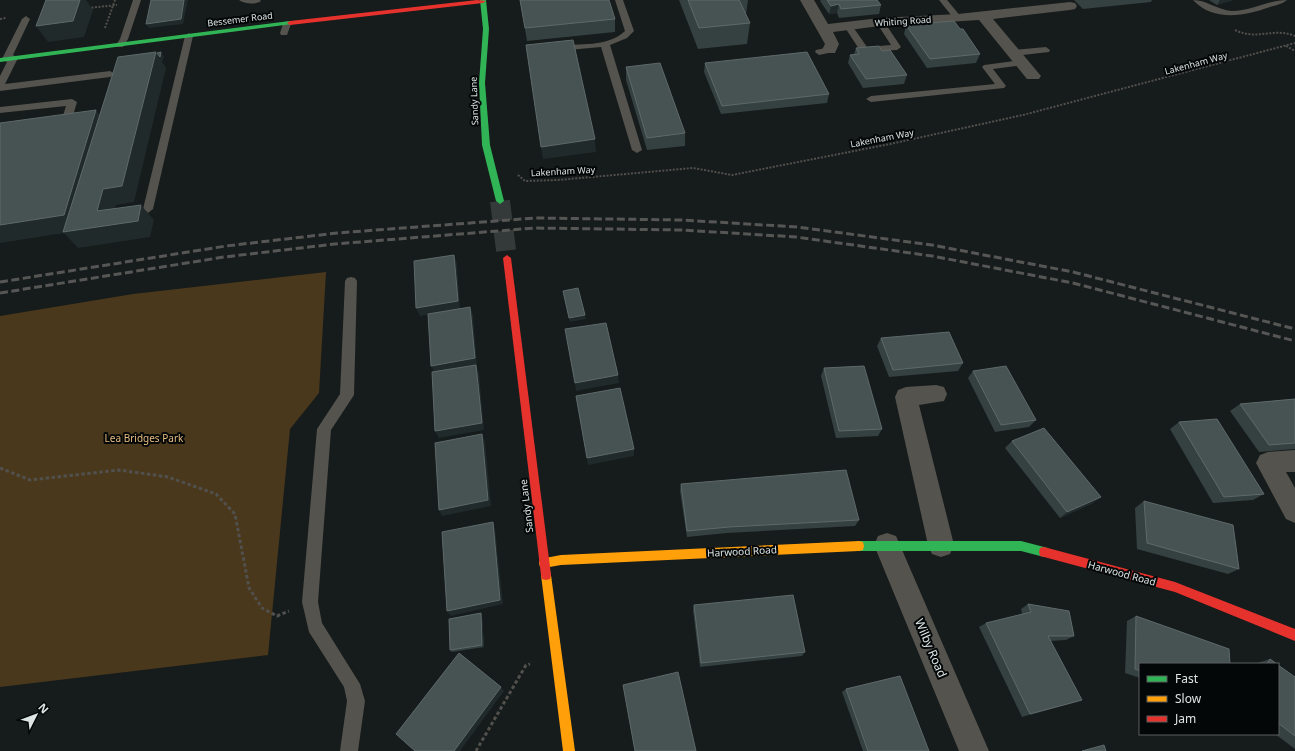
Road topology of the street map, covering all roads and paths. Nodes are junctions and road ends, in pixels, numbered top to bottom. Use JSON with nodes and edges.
{"nodes":[{"id":1,"x":243,"y":0,"type":"edge"},
{"id":2,"x":619,"y":0,"type":"edge"},
{"id":3,"x":807,"y":0,"type":"edge"},
{"id":4,"x":943,"y":0,"type":"edge"},
{"id":5,"x":1197,"y":0,"type":"edge"},
{"id":6,"x":1282,"y":0,"type":"edge"},
{"id":7,"x":257,"y":1,"type":"dead end"},
{"id":8,"x":483,"y":1,"type":"edge"},
{"id":9,"x":136,"y":2,"type":"edge"},
{"id":10,"x":1040,"y":4,"type":"edge"},
{"id":11,"x":1070,"y":6,"type":"dead end"},
{"id":12,"x":82,"y":9,"type":"dead end"},
{"id":13,"x":1226,"y":14,"type":"junction"},
{"id":14,"x":982,"y":16,"type":"junction"},
{"id":15,"x":7,"y":18,"type":"dead end"},
{"id":16,"x":958,"y":18,"type":"junction"},
{"id":17,"x":0,"y":19,"type":"edge"},
{"id":18,"x":26,"y":19,"type":"dead end"},
{"id":19,"x":880,"y":22,"type":"junction"},
{"id":20,"x":287,"y":24,"type":"junction"},
{"id":21,"x":848,"y":26,"type":"junction"},
{"id":22,"x":824,"y":29,"type":"junction"},
{"id":23,"x":284,"y":34,"type":"dead end"},
{"id":24,"x":189,"y":36,"type":"junction"},
{"id":25,"x":1295,"y":36,"type":"edge"},
{"id":26,"x":1295,"y":43,"type":"edge"},
{"id":27,"x":605,"y":44,"type":"junction"},
{"id":28,"x":120,"y":45,"type":"junction"},
{"id":29,"x":1286,"y":46,"type":"junction"},
{"id":30,"x":546,"y":49,"type":"edge"},
{"id":31,"x":1046,"y":50,"type":"dead end"},
{"id":32,"x":824,"y":51,"type":"dead end"},
{"id":33,"x":1295,"y":51,"type":"edge"},
{"id":34,"x":1017,"y":58,"type":"junction"},
{"id":35,"x":7,"y":59,"type":"edge"},
{"id":36,"x":110,"y":74,"type":"dead end"},
{"id":37,"x":1033,"y":76,"type":"dead end"},
{"id":38,"x":0,"y":87,"type":"edge"},
{"id":39,"x":871,"y":99,"type":"dead end"},
{"id":40,"x":0,"y":110,"type":"edge"},
{"id":41,"x":66,"y":122,"type":"edge"},
{"id":42,"x":637,"y":150,"type":"dead end"},
{"id":43,"x":516,"y":173,"type":"dead end"},
{"id":44,"x":500,"y":201,"type":"tunnel mouth"},
{"id":45,"x":148,"y":209,"type":"dead end"},
{"id":46,"x":507,"y":258,"type":"tunnel mouth"},
{"id":47,"x":351,"y":281,"type":"dead end"},
{"id":48,"x":936,"y":394,"type":"dead end"},
{"id":49,"x":1295,"y":461,"type":"edge"},
{"id":50,"x":0,"y":468,"type":"edge"},
{"id":51,"x":1295,"y":512,"type":"edge"},
{"id":52,"x":887,"y":545,"type":"junction"},
{"id":53,"x":941,"y":545,"type":"junction"},
{"id":54,"x":544,"y":563,"type":"junction"},
{"id":55,"x":310,"y":602,"type":"junction"},
{"id":56,"x":1295,"y":635,"type":"edge"},
{"id":57,"x":556,"y":653,"type":"junction"},
{"id":58,"x":348,"y":751,"type":"edge"},
{"id":59,"x":476,"y":751,"type":"edge"},
{"id":60,"x":569,"y":751,"type":"edge"},
{"id":61,"x":974,"y":751,"type":"edge"}],
"edges":[{"from":1,"to":7,"type":"lane"},
{"from":2,"to":27,"type":"lane"},
{"from":3,"to":22,"type":"street"},
{"from":4,"to":16,"type":"lane"},
{"from":5,"to":13,"type":"lane"},
{"from":6,"to":13,"type":"lane"},
{"from":8,"to":20,"type":"street","name":"Bessemer Road"},
{"from":8,"to":44,"type":"street","name":"Sandy Lane"},
{"from":9,"to":12,"type":"path"},
{"from":9,"to":28,"type":"lane"},
{"from":10,"to":11,"type":"street","name":"Whiting Road"},
{"from":10,"to":14,"type":"street","name":"Whiting Road"},
{"from":13,"to":25,"type":"path"},
{"from":14,"to":16,"type":"street","name":"Whiting Road"},
{"from":14,"to":34,"type":"street"},
{"from":15,"to":17,"type":"path"},
{"from":16,"to":19,"type":"street","name":"Whiting Road"},
{"from":18,"to":35,"type":"lane"},
{"from":19,"to":21,"type":"street","name":"Whiting Road"},
{"from":19,"to":21,"type":"lane"},
{"from":20,"to":23,"type":"lane"},
{"from":20,"to":24,"type":"street","name":"Bessemer Road"},
{"from":21,"to":22,"type":"street","name":"Whiting Road"},
{"from":22,"to":32,"type":"street"},
{"from":24,"to":28,"type":"street","name":"Bessemer Road"},
{"from":24,"to":45,"type":"lane"},
{"from":26,"to":29,"type":"path","name":"Lakenham Way"},
{"from":27,"to":30,"type":"lane"},
{"from":27,"to":42,"type":"lane"},
{"from":28,"to":35,"type":"street","name":"Bessemer Road"},
{"from":29,"to":33,"type":"path"},
{"from":29,"to":43,"type":"path","name":"Lakenham Way"},
{"from":31,"to":34,"type":"lane"},
{"from":34,"to":37,"type":"street"},
{"from":34,"to":39,"type":"lane"},
{"from":35,"to":38,"type":"lane"},
{"from":36,"to":38,"type":"lane"},
{"from":40,"to":41,"type":"lane"},
{"from":46,"to":54,"type":"street","name":"Sandy Lane"},
{"from":47,"to":55,"type":"lane"},
{"from":48,"to":53,"type":"street"},
{"from":49,"to":51,"type":"street"},
{"from":50,"to":55,"type":"path"},
{"from":52,"to":53,"type":"street","name":"Harwood Road"},
{"from":52,"to":54,"type":"street","name":"Harwood Road"},
{"from":52,"to":61,"type":"street","name":"Wilby Road"},
{"from":53,"to":56,"type":"street","name":"Harwood Road"},
{"from":54,"to":57,"type":"street","name":"Sandy Lane"},
{"from":55,"to":58,"type":"lane"},
{"from":57,"to":59,"type":"path"},
{"from":57,"to":60,"type":"street","name":"Sandy Lane"}]}
